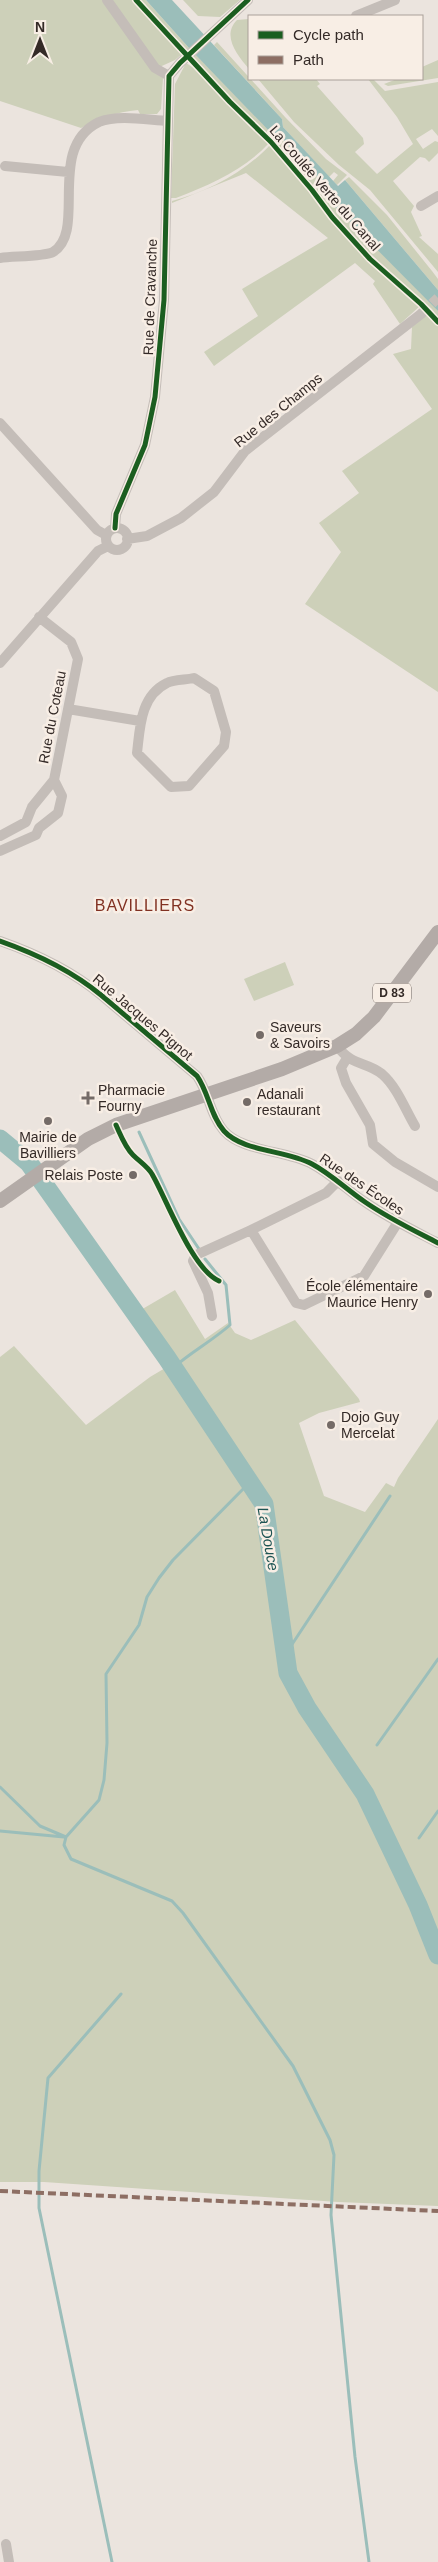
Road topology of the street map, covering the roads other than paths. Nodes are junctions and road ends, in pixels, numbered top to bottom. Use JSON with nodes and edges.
{"nodes":[{"id":1,"x":107,"y":0,"type":"edge"},
{"id":2,"x":248,"y":0,"type":"edge"},
{"id":3,"x":395,"y":0,"type":"edge"},
{"id":4,"x":358,"y":15,"type":"edge"},
{"id":5,"x":169,"y":76,"type":"junction"},
{"id":6,"x":168,"y":121,"type":"junction"},
{"id":7,"x":6,"y":166,"type":"dead end"},
{"id":8,"x":68,"y":172,"type":"junction"},
{"id":9,"x":438,"y":196,"type":"edge"},
{"id":10,"x":421,"y":206,"type":"dead end"},
{"id":11,"x":0,"y":258,"type":"edge"},
{"id":12,"x":421,"y":314,"type":"tunnel mouth"},
{"id":13,"x":0,"y":423,"type":"edge"},
{"id":14,"x":115,"y":528,"type":"junction"},
{"id":15,"x":128,"y":539,"type":"junction"},
{"id":16,"x":107,"y":540,"type":"junction"},
{"id":17,"x":39,"y":617,"type":"junction"},
{"id":18,"x":0,"y":663,"type":"edge"},
{"id":19,"x":68,"y":709,"type":"junction"},
{"id":20,"x":140,"y":721,"type":"junction"},
{"id":21,"x":54,"y":780,"type":"junction"},
{"id":22,"x":0,"y":836,"type":"edge"},
{"id":23,"x":0,"y":851,"type":"edge"},
{"id":24,"x":438,"y":932,"type":"edge"},
{"id":25,"x":0,"y":941,"type":"edge"},
{"id":26,"x":337,"y":1046,"type":"junction"},
{"id":27,"x":347,"y":1058,"type":"junction"},
{"id":28,"x":208,"y":1096,"type":"junction"},
{"id":29,"x":415,"y":1126,"type":"dead end"},
{"id":30,"x":338,"y":1181,"type":"junction"},
{"id":31,"x":438,"y":1188,"type":"edge"},
{"id":32,"x":0,"y":1201,"type":"edge"},
{"id":33,"x":398,"y":1222,"type":"junction"},
{"id":34,"x":251,"y":1230,"type":"junction"},
{"id":35,"x":438,"y":1243,"type":"edge"},
{"id":36,"x":212,"y":1316,"type":"dead end"},
{"id":37,"x":6,"y":2544,"type":"dead end"},
{"id":38,"x":8,"y":2562,"type":"edge"}],
"edges":[{"from":1,"to":5,"type":"street"},
{"from":2,"to":5,"type":"street"},
{"from":3,"to":4,"type":"street"},
{"from":5,"to":6,"type":"street","name":"Rue de Cravanche"},
{"from":6,"to":8,"type":"street"},
{"from":6,"to":14,"type":"street","name":"Rue de Cravanche"},
{"from":7,"to":8,"type":"street"},
{"from":8,"to":11,"type":"street"},
{"from":9,"to":10,"type":"street"},
{"from":12,"to":15,"type":"street","name":"Rue des Champs"},
{"from":13,"to":16,"type":"street"},
{"from":14,"to":15,"type":"street"},
{"from":14,"to":16,"type":"street"},
{"from":15,"to":16,"type":"street"},
{"from":16,"to":17,"type":"street"},
{"from":17,"to":18,"type":"street"},
{"from":17,"to":19,"type":"street","name":"Rue du Coteau"},
{"from":19,"to":20,"type":"street"},
{"from":19,"to":21,"type":"street","name":"Rue du Coteau"},
{"from":20,"to":20,"type":"street"},
{"from":21,"to":22,"type":"street","name":"Rue du Coteau"},
{"from":21,"to":23,"type":"street","name":"Rue du Coteau"},
{"from":24,"to":26,"type":"main road","number":"D 83"},
{"from":25,"to":28,"type":"street","name":"Rue Jacques Pignot"},
{"from":26,"to":27,"type":"street"},
{"from":26,"to":28,"type":"main road","number":"D 83"},
{"from":27,"to":29,"type":"street"},
{"from":27,"to":31,"type":"street"},
{"from":28,"to":30,"type":"street","name":"Rue des Écoles"},
{"from":28,"to":32,"type":"main road","number":"D 83"},
{"from":30,"to":33,"type":"street","name":"Rue des Écoles"},
{"from":30,"to":34,"type":"street"},
{"from":33,"to":34,"type":"street"},
{"from":33,"to":35,"type":"street","name":"Rue des Écoles"},
{"from":34,"to":36,"type":"street"},
{"from":37,"to":38,"type":"street"}]}
